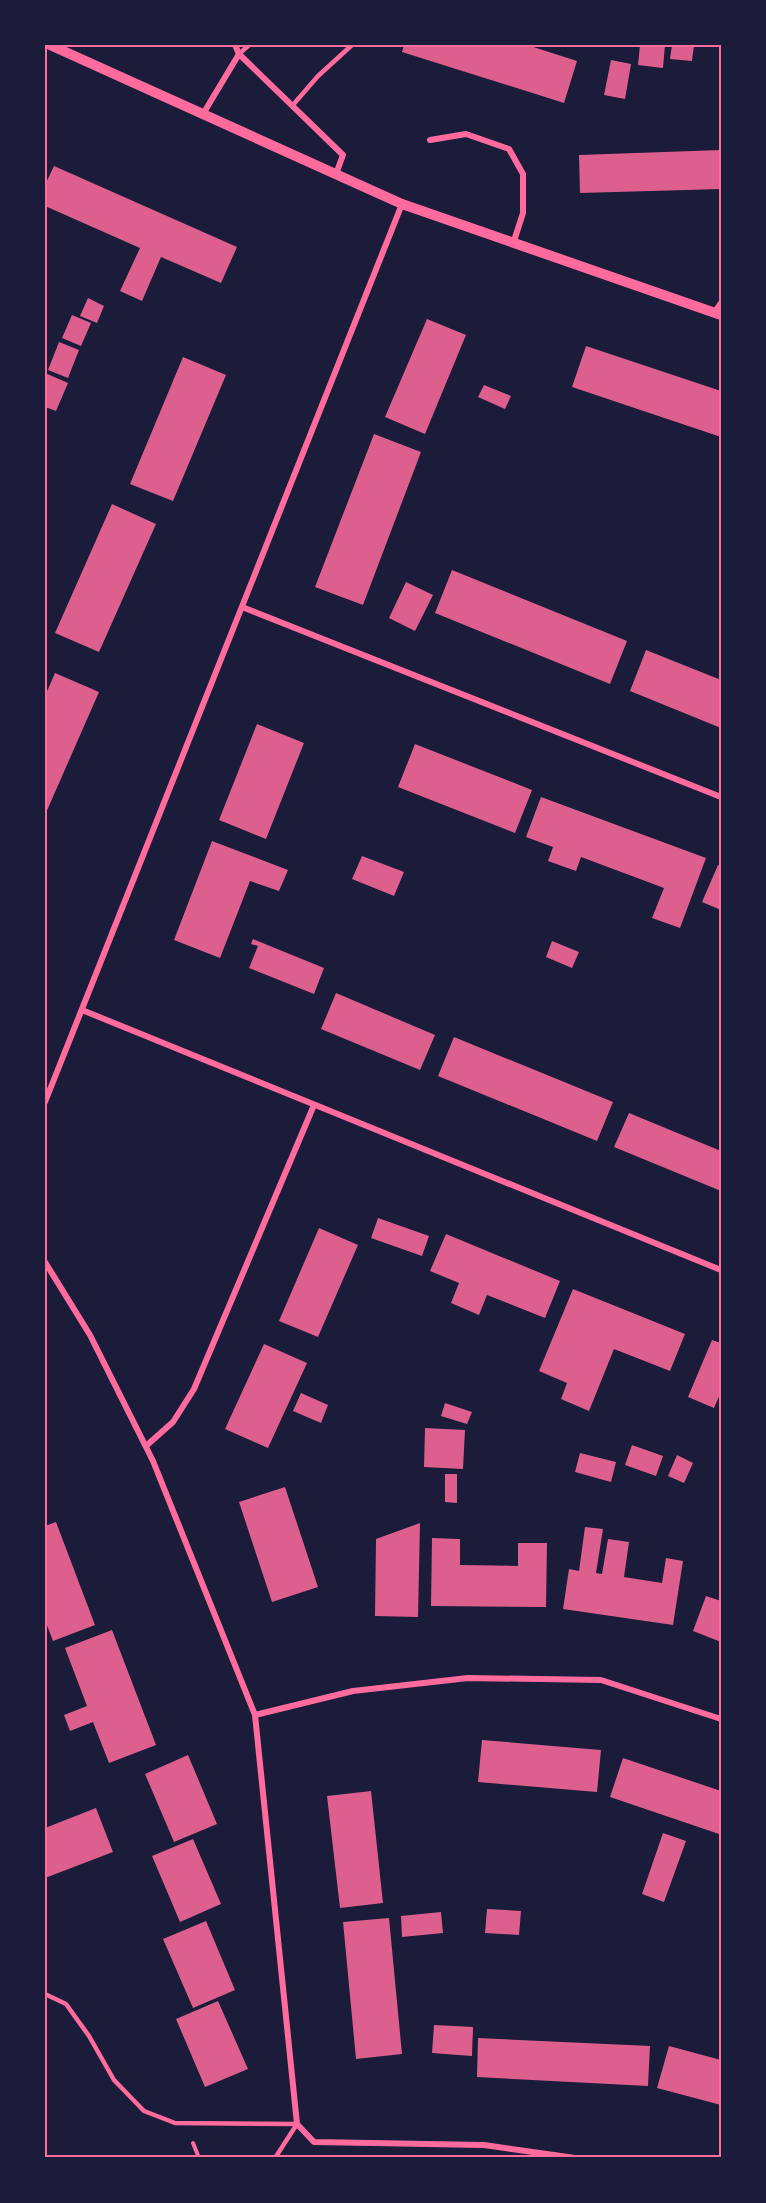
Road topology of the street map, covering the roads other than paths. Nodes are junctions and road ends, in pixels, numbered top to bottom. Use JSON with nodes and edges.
{"nodes":[{"id":1,"x":50,"y":45,"type":"edge"},
{"id":2,"x":235,"y":45,"type":"edge"},
{"id":3,"x":249,"y":45,"type":"edge"},
{"id":4,"x":352,"y":45,"type":"edge"},
{"id":5,"x":239,"y":54,"type":"junction"},
{"id":6,"x":292,"y":106,"type":"junction"},
{"id":7,"x":202,"y":115,"type":"junction"},
{"id":8,"x":430,"y":140,"type":"dead end"},
{"id":9,"x":336,"y":175,"type":"junction"},
{"id":10,"x":402,"y":204,"type":"junction"},
{"id":11,"x":513,"y":244,"type":"junction"},
{"id":12,"x":721,"y":303,"type":"edge"},
{"id":13,"x":718,"y":314,"type":"edge"},
{"id":14,"x":242,"y":607,"type":"junction"},
{"id":15,"x":721,"y":797,"type":"edge"},
{"id":16,"x":82,"y":1010,"type":"junction"},
{"id":17,"x":45,"y":1102,"type":"edge"},
{"id":18,"x":314,"y":1105,"type":"junction"},
{"id":19,"x":45,"y":1262,"type":"edge"},
{"id":20,"x":721,"y":1270,"type":"edge"},
{"id":21,"x":146,"y":1446,"type":"junction"},
{"id":22,"x":255,"y":1715,"type":"junction"},
{"id":23,"x":721,"y":1719,"type":"edge"},
{"id":24,"x":45,"y":1994,"type":"edge"},
{"id":25,"x":297,"y":2124,"type":"junction"},
{"id":26,"x":275,"y":2158,"type":"edge"},
{"id":27,"x":575,"y":2158,"type":"edge"}],
"edges":[{"from":1,"to":7,"type":"street"},
{"from":2,"to":5,"type":"street"},
{"from":3,"to":5,"type":"lane"},
{"from":4,"to":6,"type":"lane"},
{"from":5,"to":6,"type":"street"},
{"from":5,"to":7,"type":"street"},
{"from":6,"to":9,"type":"street"},
{"from":7,"to":9,"type":"street"},
{"from":8,"to":11,"type":"street"},
{"from":9,"to":10,"type":"street"},
{"from":10,"to":11,"type":"street"},
{"from":10,"to":14,"type":"street"},
{"from":11,"to":13,"type":"street"},
{"from":12,"to":13,"type":"street"},
{"from":14,"to":15,"type":"street"},
{"from":14,"to":16,"type":"street"},
{"from":16,"to":17,"type":"street"},
{"from":16,"to":18,"type":"street"},
{"from":18,"to":20,"type":"street"},
{"from":18,"to":21,"type":"street"},
{"from":19,"to":21,"type":"street"},
{"from":21,"to":22,"type":"street"},
{"from":22,"to":23,"type":"street"},
{"from":22,"to":25,"type":"street"},
{"from":24,"to":25,"type":"lane"},
{"from":25,"to":26,"type":"lane"},
{"from":25,"to":27,"type":"street"}]}
